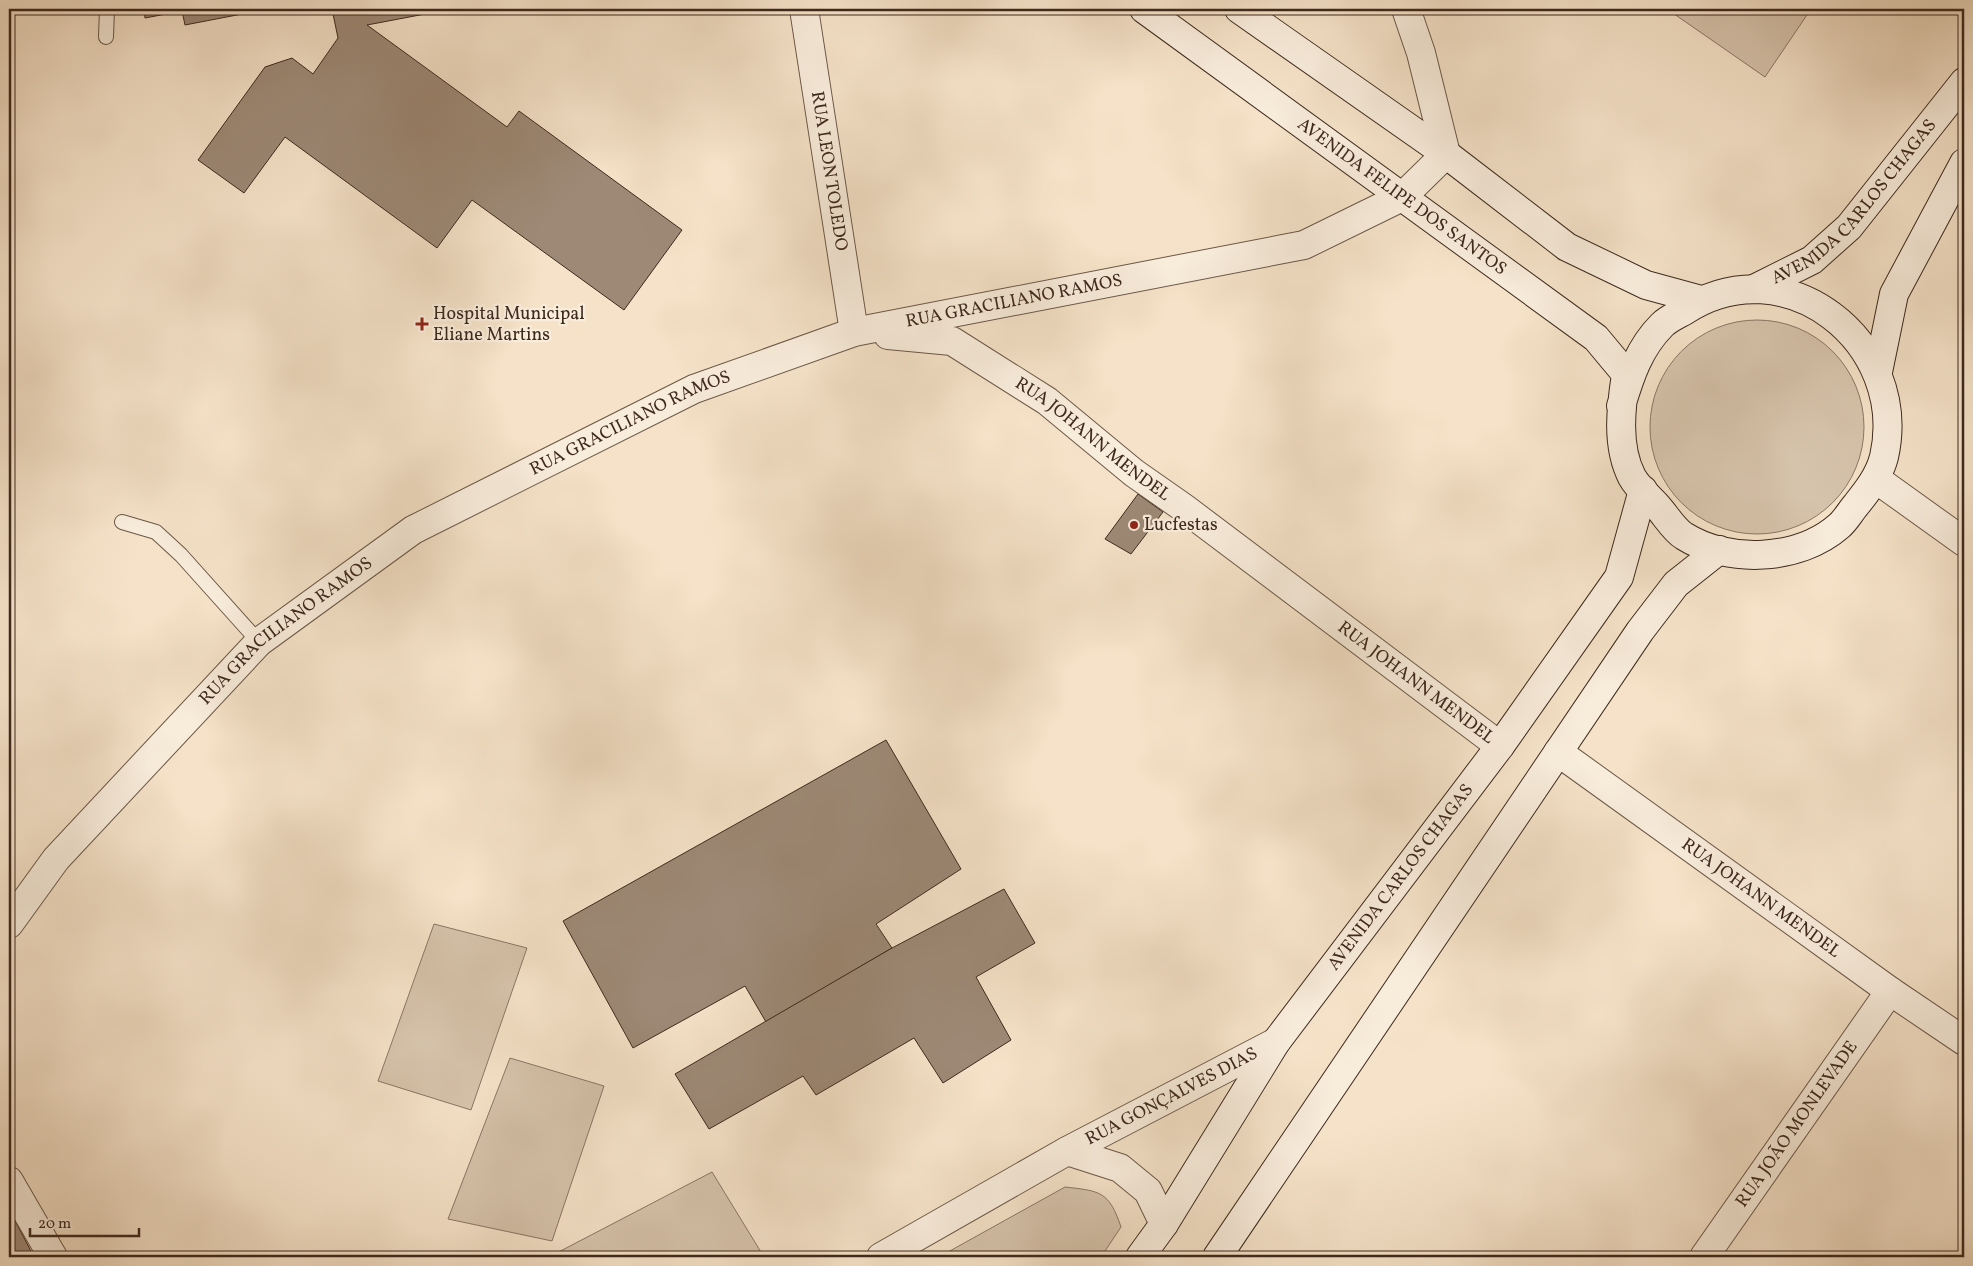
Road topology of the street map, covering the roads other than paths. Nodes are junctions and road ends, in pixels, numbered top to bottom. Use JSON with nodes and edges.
{"nodes":[{"id":1,"x":107,"y":9,"type":"edge"},
{"id":2,"x":804,"y":9,"type":"edge"},
{"id":3,"x":1144,"y":9,"type":"edge"},
{"id":4,"x":1239,"y":9,"type":"edge"},
{"id":5,"x":1406,"y":9,"type":"edge"},
{"id":6,"x":106,"y":37,"type":"dead end"},
{"id":7,"x":1964,"y":82,"type":"edge"},
{"id":8,"x":1446,"y":154,"type":"junction"},
{"id":9,"x":1964,"y":163,"type":"edge"},
{"id":10,"x":1402,"y":197,"type":"junction"},
{"id":11,"x":1754,"y":289,"type":"junction"},
{"id":12,"x":1701,"y":300,"type":"junction"},
{"id":13,"x":854,"y":332,"type":"junction"},
{"id":14,"x":1878,"y":372,"type":"junction"},
{"id":15,"x":1622,"y":406,"type":"junction"},
{"id":16,"x":1876,"y":479,"type":"junction"},
{"id":17,"x":1643,"y":490,"type":"junction"},
{"id":18,"x":122,"y":522,"type":"dead end"},
{"id":19,"x":1964,"y":542,"type":"edge"},
{"id":20,"x":1719,"y":550,"type":"junction"},
{"id":21,"x":260,"y":642,"type":"junction"},
{"id":22,"x":1500,"y":746,"type":"junction"},
{"id":23,"x":1558,"y":752,"type":"junction"},
{"id":24,"x":9,"y":924,"type":"edge"},
{"id":25,"x":1890,"y":991,"type":"junction"},
{"id":26,"x":1964,"y":1041,"type":"edge"},
{"id":27,"x":1276,"y":1042,"type":"junction"},
{"id":28,"x":1068,"y":1151,"type":"junction"},
{"id":29,"x":9,"y":1181,"type":"edge"},
{"id":30,"x":1164,"y":1224,"type":"junction"},
{"id":31,"x":53,"y":1257,"type":"edge"},
{"id":32,"x":881,"y":1257,"type":"edge"},
{"id":33,"x":1140,"y":1257,"type":"edge"},
{"id":34,"x":1217,"y":1257,"type":"edge"},
{"id":35,"x":1704,"y":1257,"type":"edge"}],
"edges":[{"from":1,"to":6,"type":"lane"},
{"from":2,"to":13,"type":"street","name":"RUA LEON TOLEDO"},
{"from":3,"to":10,"type":"street","name":"AVENIDA FELIPE DOS SANTOS"},
{"from":4,"to":8,"type":"street"},
{"from":5,"to":8,"type":"street"},
{"from":7,"to":11,"type":"street","name":"AVENIDA CARLOS CHAGAS"},
{"from":8,"to":10,"type":"street","name":"RUA GRACILIANO RAMOS"},
{"from":8,"to":12,"type":"street"},
{"from":9,"to":14,"type":"street"},
{"from":10,"to":13,"type":"street","name":"RUA GRACILIANO RAMOS"},
{"from":10,"to":15,"type":"street","name":"AVENIDA FELIPE DOS SANTOS"},
{"from":11,"to":12,"type":"street"},
{"from":11,"to":14,"type":"street"},
{"from":12,"to":15,"type":"street"},
{"from":13,"to":21,"type":"street","name":"RUA GRACILIANO RAMOS"},
{"from":13,"to":22,"type":"street","name":"RUA JOHANN MENDEL"},
{"from":14,"to":16,"type":"street"},
{"from":15,"to":17,"type":"street"},
{"from":16,"to":19,"type":"street"},
{"from":16,"to":20,"type":"street"},
{"from":17,"to":20,"type":"street"},
{"from":17,"to":22,"type":"street","name":"AVENIDA CARLOS CHAGAS"},
{"from":18,"to":21,"type":"lane"},
{"from":20,"to":23,"type":"street"},
{"from":21,"to":24,"type":"street","name":"RUA GRACILIANO RAMOS"},
{"from":22,"to":27,"type":"street","name":"AVENIDA CARLOS CHAGAS"},
{"from":23,"to":25,"type":"street","name":"RUA JOHANN MENDEL"},
{"from":23,"to":34,"type":"street"},
{"from":25,"to":26,"type":"street","name":"RUA JOHANN MENDEL"},
{"from":25,"to":35,"type":"street","name":"RUA JOÃO MONLEVADE"},
{"from":27,"to":28,"type":"street","name":"RUA GONÇALVES DIAS"},
{"from":27,"to":30,"type":"street","name":"AVENIDA CARLOS CHAGAS"},
{"from":28,"to":30,"type":"street","name":"RUA GONÇALVES DIAS"},
{"from":28,"to":32,"type":"street","name":"RUA GONÇALVES DIAS"},
{"from":29,"to":31,"type":"street"},
{"from":30,"to":33,"type":"street","name":"AVENIDA CARLOS CHAGAS"}]}
